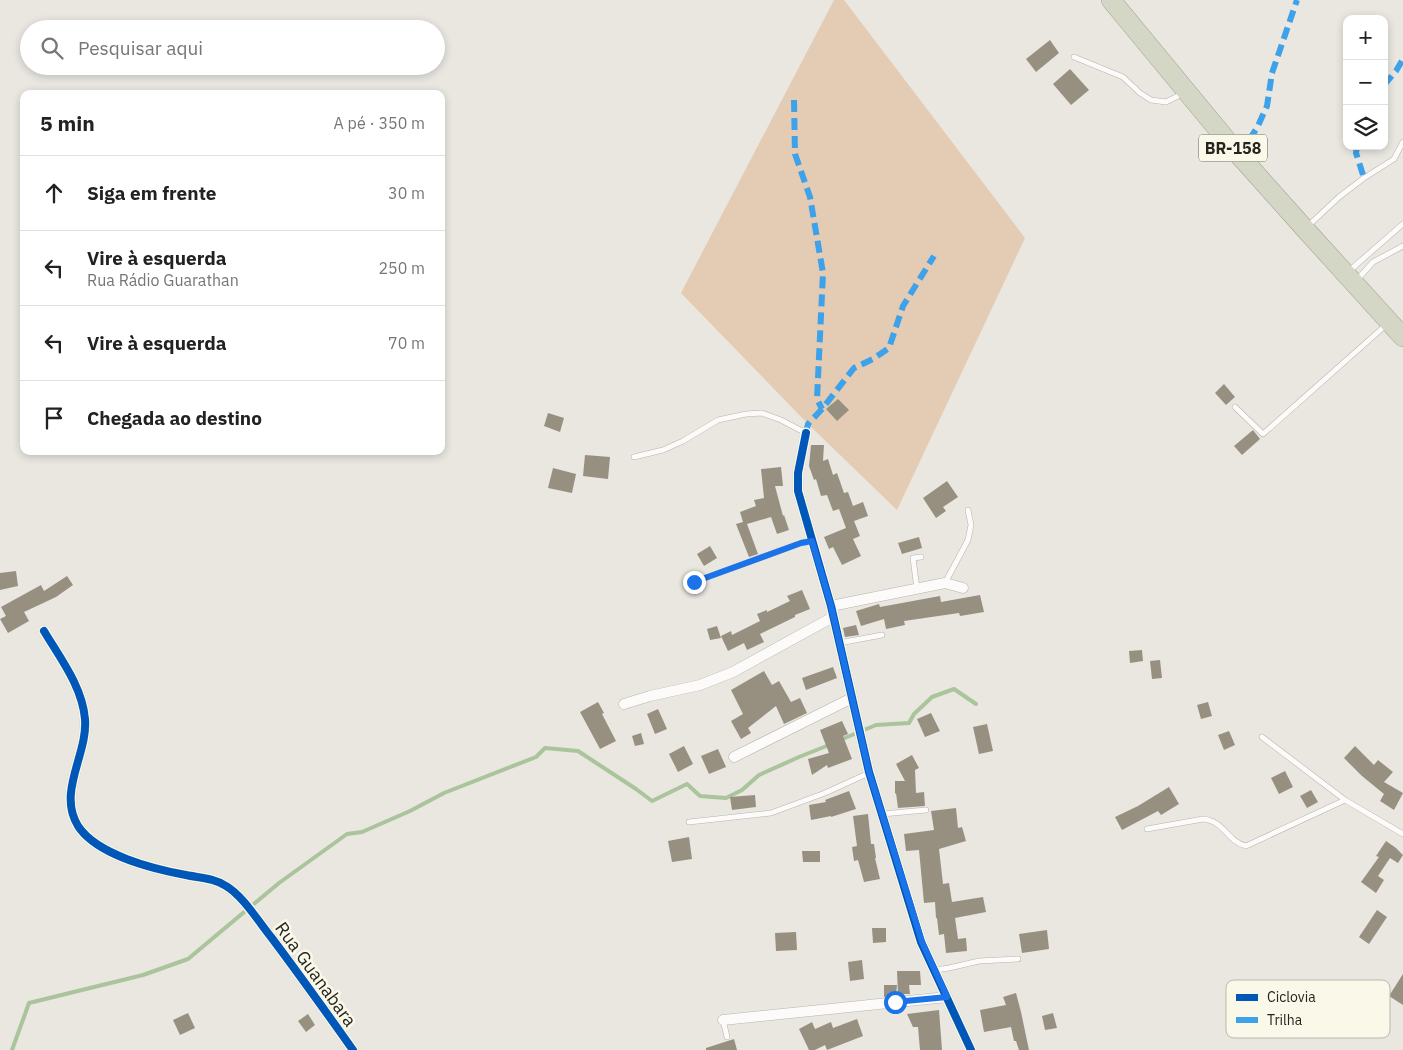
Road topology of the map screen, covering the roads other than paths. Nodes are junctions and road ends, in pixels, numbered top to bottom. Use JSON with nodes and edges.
{"nodes":[{"id":1,"x":1111,"y":0,"type":"edge"},
{"id":2,"x":1074,"y":57,"type":"dead end"},
{"id":3,"x":1186,"y":92,"type":"junction"},
{"id":4,"x":1403,"y":142,"type":"edge"},
{"id":5,"x":1403,"y":224,"type":"edge"},
{"id":6,"x":1305,"y":229,"type":"junction"},
{"id":7,"x":1403,"y":246,"type":"edge"},
{"id":8,"x":1350,"y":279,"type":"junction"},
{"id":9,"x":1389,"y":322,"type":"junction"},
{"id":10,"x":1403,"y":337,"type":"edge"},
{"id":11,"x":1234,"y":407,"type":"dead end"},
{"id":12,"x":806,"y":434,"type":"joint"},
{"id":13,"x":634,"y":457,"type":"dead end"},
{"id":14,"x":968,"y":510,"type":"dead end"},
{"id":15,"x":812,"y":541,"type":"junction"},
{"id":16,"x":921,"y":557,"type":"dead end"},
{"id":17,"x":694,"y":582,"type":"dead end"},
{"id":18,"x":945,"y":583,"type":"junction"},
{"id":19,"x":962,"y":588,"type":"dead end"},
{"id":20,"x":917,"y":589,"type":"junction"},
{"id":21,"x":831,"y":606,"type":"junction"},
{"id":22,"x":834,"y":617,"type":"junction"},
{"id":23,"x":44,"y":631,"type":"dead end"},
{"id":24,"x":882,"y":635,"type":"dead end"},
{"id":25,"x":839,"y":643,"type":"junction"},
{"id":26,"x":852,"y":698,"type":"junction"},
{"id":27,"x":624,"y":704,"type":"dead end"},
{"id":28,"x":1262,"y":737,"type":"dead end"},
{"id":29,"x":734,"y":757,"type":"dead end"},
{"id":30,"x":869,"y":772,"type":"junction"},
{"id":31,"x":1345,"y":800,"type":"junction"},
{"id":32,"x":926,"y":810,"type":"dead end"},
{"id":33,"x":882,"y":814,"type":"junction"},
{"id":34,"x":689,"y":822,"type":"dead end"},
{"id":35,"x":1147,"y":829,"type":"dead end"},
{"id":36,"x":1403,"y":834,"type":"edge"},
{"id":37,"x":1018,"y":959,"type":"dead end"},
{"id":38,"x":934,"y":970,"type":"junction"},
{"id":39,"x":947,"y":997,"type":"junction"},
{"id":40,"x":723,"y":1020,"type":"joint"},
{"id":41,"x":726,"y":1037,"type":"dead end"},
{"id":42,"x":353,"y":1050,"type":"edge"},
{"id":43,"x":972,"y":1050,"type":"edge"}],
"edges":[{"from":1,"to":3,"type":"highway","number":"BR-158"},
{"from":2,"to":3,"type":"lane"},
{"from":3,"to":6,"type":"highway","number":"BR-158"},
{"from":4,"to":6,"type":"lane"},
{"from":5,"to":8,"type":"lane"},
{"from":6,"to":8,"type":"highway","number":"BR-158"},
{"from":7,"to":8,"type":"lane"},
{"from":8,"to":9,"type":"highway","number":"BR-158"},
{"from":9,"to":10,"type":"highway","number":"BR-158"},
{"from":9,"to":11,"type":"lane"},
{"from":12,"to":13,"type":"lane"},
{"from":12,"to":15,"type":"street"},
{"from":14,"to":18,"type":"lane"},
{"from":15,"to":17,"type":"lane"},
{"from":15,"to":21,"type":"street"},
{"from":16,"to":20,"type":"lane"},
{"from":18,"to":19,"type":"street"},
{"from":18,"to":20,"type":"street"},
{"from":20,"to":21,"type":"street"},
{"from":21,"to":22,"type":"street"},
{"from":22,"to":25,"type":"street"},
{"from":22,"to":27,"type":"street"},
{"from":23,"to":42,"type":"street","name":"Rua Guanabara"},
{"from":24,"to":25,"type":"lane"},
{"from":25,"to":26,"type":"street"},
{"from":26,"to":29,"type":"street"},
{"from":26,"to":30,"type":"street"},
{"from":28,"to":31,"type":"lane"},
{"from":30,"to":33,"type":"street"},
{"from":30,"to":34,"type":"lane"},
{"from":31,"to":35,"type":"lane"},
{"from":31,"to":36,"type":"lane"},
{"from":32,"to":33,"type":"lane"},
{"from":33,"to":38,"type":"street"},
{"from":37,"to":38,"type":"lane"},
{"from":38,"to":39,"type":"street"},
{"from":39,"to":40,"type":"street"},
{"from":39,"to":43,"type":"street"},
{"from":40,"to":41,"type":"lane"}]}
